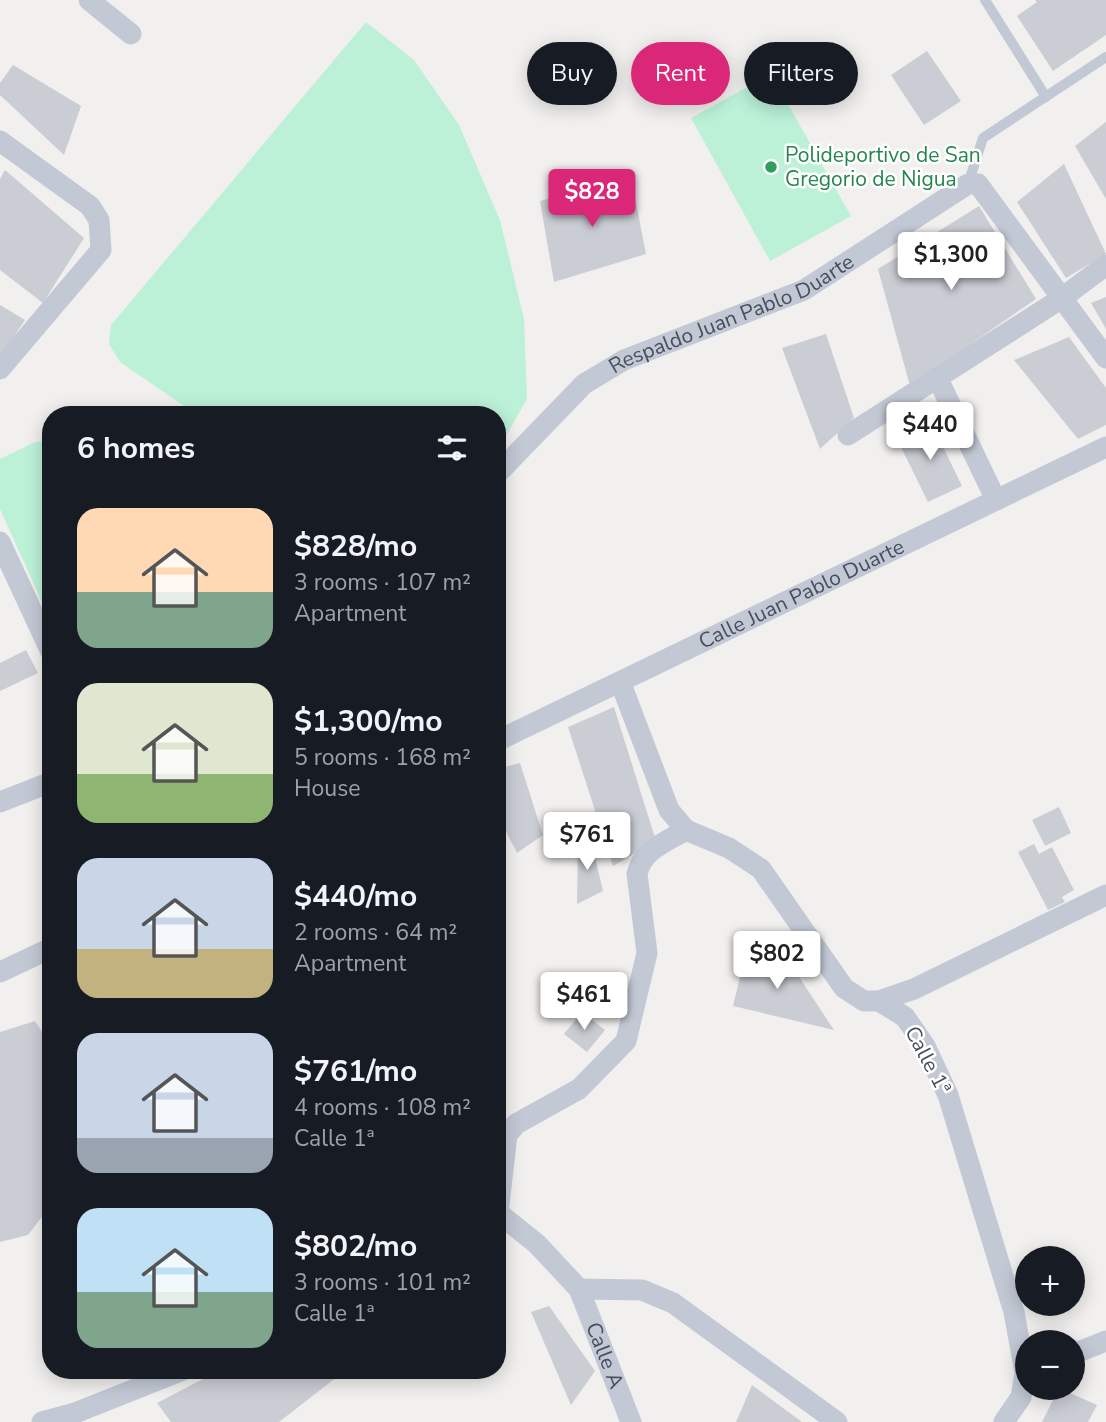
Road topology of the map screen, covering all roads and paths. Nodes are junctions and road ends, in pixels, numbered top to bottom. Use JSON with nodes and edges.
{"nodes":[{"id":1,"x":89,"y":0,"type":"edge"},
{"id":2,"x":985,"y":0,"type":"edge"},
{"id":3,"x":131,"y":34,"type":"dead end"},
{"id":4,"x":1106,"y":57,"type":"edge"},
{"id":5,"x":1046,"y":97,"type":"junction"},
{"id":6,"x":3,"y":150,"type":"edge"},
{"id":7,"x":968,"y":184,"type":"junction"},
{"id":8,"x":1106,"y":265,"type":"edge"},
{"id":9,"x":1062,"y":298,"type":"junction"},
{"id":10,"x":1106,"y":358,"type":"edge"},
{"id":11,"x":0,"y":369,"type":"edge"},
{"id":12,"x":937,"y":377,"type":"junction"},
{"id":13,"x":848,"y":435,"type":"dead end"},
{"id":14,"x":1106,"y":447,"type":"edge"},
{"id":15,"x":506,"y":465,"type":"edge"},
{"id":16,"x":996,"y":500,"type":"junction"},
{"id":17,"x":0,"y":542,"type":"edge"},
{"id":18,"x":42,"y":633,"type":"edge"},
{"id":19,"x":621,"y":684,"type":"junction"},
{"id":20,"x":506,"y":737,"type":"edge"},
{"id":21,"x":42,"y":786,"type":"edge"},
{"id":22,"x":0,"y":802,"type":"edge"},
{"id":23,"x":686,"y":830,"type":"junction"},
{"id":24,"x":1106,"y":895,"type":"edge"},
{"id":25,"x":42,"y":952,"type":"edge"},
{"id":26,"x":0,"y":972,"type":"edge"},
{"id":27,"x":879,"y":1001,"type":"junction"},
{"id":28,"x":506,"y":1143,"type":"edge"},
{"id":29,"x":506,"y":1219,"type":"edge"},
{"id":30,"x":579,"y":1289,"type":"junction"},
{"id":31,"x":1018,"y":1330,"type":"edge"},
{"id":32,"x":1106,"y":1340,"type":"edge"},
{"id":33,"x":1085,"y":1349,"type":"edge"},
{"id":34,"x":160,"y":1379,"type":"edge"},
{"id":35,"x":1019,"y":1400,"type":"edge"},
{"id":36,"x":42,"y":1422,"type":"edge"},
{"id":37,"x":631,"y":1422,"type":"edge"},
{"id":38,"x":837,"y":1422,"type":"edge"},
{"id":39,"x":1004,"y":1422,"type":"edge"}],
"edges":[{"from":1,"to":3,"type":"street"},
{"from":2,"to":5,"type":"lane"},
{"from":4,"to":5,"type":"lane"},
{"from":5,"to":7,"type":"lane"},
{"from":6,"to":11,"type":"street"},
{"from":7,"to":9,"type":"street"},
{"from":7,"to":15,"type":"street","name":"Respaldo Juan Pablo Duarte"},
{"from":8,"to":9,"type":"street"},
{"from":9,"to":10,"type":"street"},
{"from":9,"to":12,"type":"street"},
{"from":12,"to":13,"type":"street"},
{"from":12,"to":16,"type":"street"},
{"from":14,"to":16,"type":"street","name":"Calle Juan Pablo Duarte"},
{"from":16,"to":19,"type":"street","name":"Calle Juan Pablo Duarte"},
{"from":17,"to":18,"type":"street"},
{"from":19,"to":20,"type":"street","name":"Calle Juan Pablo Duarte"},
{"from":19,"to":23,"type":"street"},
{"from":21,"to":22,"type":"street"},
{"from":23,"to":27,"type":"street","name":"Calle 1ª"},
{"from":23,"to":28,"type":"street"},
{"from":24,"to":27,"type":"street"},
{"from":25,"to":26,"type":"street"},
{"from":27,"to":31,"type":"street","name":"Calle 1ª"},
{"from":29,"to":30,"type":"street"},
{"from":30,"to":37,"type":"street","name":"Calle A"},
{"from":30,"to":38,"type":"street"},
{"from":32,"to":33,"type":"street"},
{"from":34,"to":36,"type":"street"},
{"from":35,"to":39,"type":"street","name":"Calle 1ª"}]}
